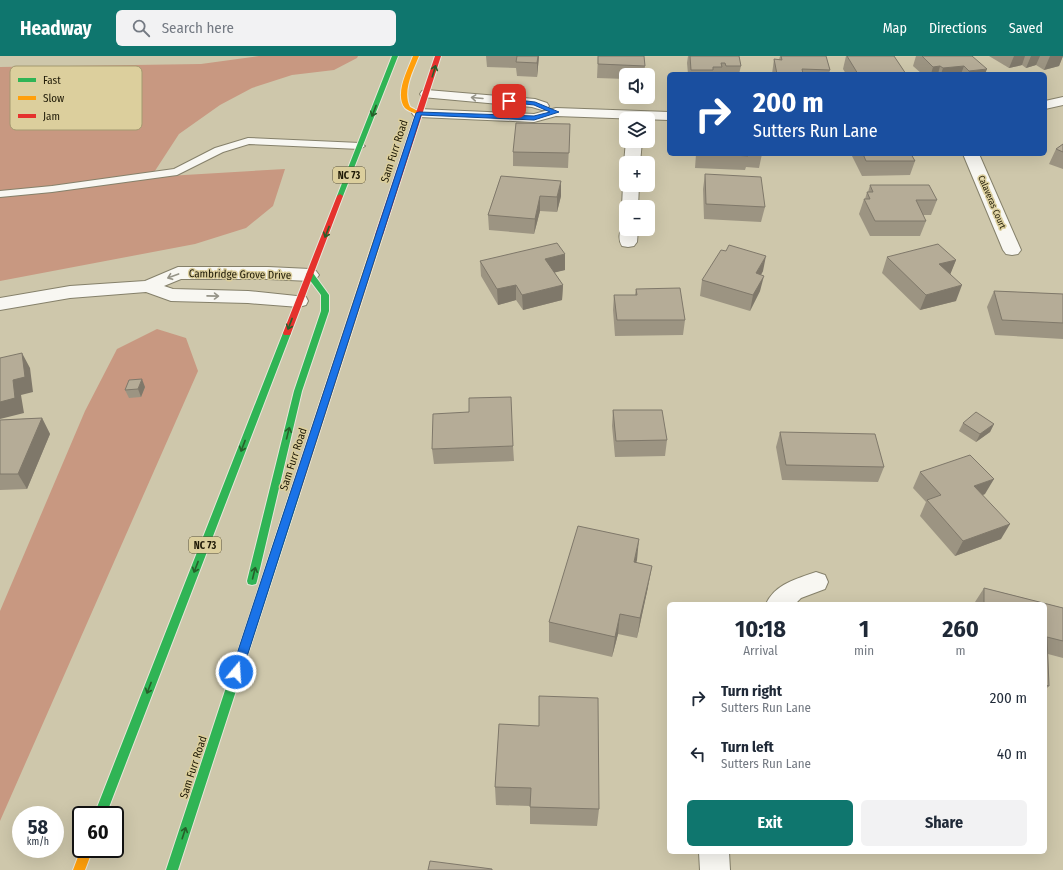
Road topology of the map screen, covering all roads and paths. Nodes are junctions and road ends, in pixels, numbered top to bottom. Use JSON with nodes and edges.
{"nodes":[{"id":1,"x":395,"y":56,"type":"edge"},
{"id":2,"x":416,"y":56,"type":"edge"},
{"id":3,"x":438,"y":56,"type":"edge"},
{"id":4,"x":427,"y":94,"type":"junction"},
{"id":5,"x":1063,"y":101,"type":"edge"},
{"id":6,"x":1047,"y":105,"type":"edge"},
{"id":7,"x":556,"y":112,"type":"junction"},
{"id":8,"x":419,"y":113,"type":"junction"},
{"id":9,"x":619,"y":116,"type":"edge"},
{"id":10,"x":655,"y":116,"type":"edge"},
{"id":11,"x":667,"y":116,"type":"edge"},
{"id":12,"x":360,"y":146,"type":"junction"},
{"id":13,"x":972,"y":156,"type":"edge"},
{"id":14,"x":0,"y":194,"type":"edge"},
{"id":15,"x":1012,"y":250,"type":"dead end"},
{"id":16,"x":310,"y":275,"type":"junction"},
{"id":17,"x":148,"y":286,"type":"junction"},
{"id":18,"x":299,"y":301,"type":"junction"},
{"id":19,"x":0,"y":304,"type":"edge"},
{"id":20,"x":816,"y":582,"type":"dead end"},
{"id":21,"x":250,"y":592,"type":"dead end"},
{"id":22,"x":780,"y":602,"type":"edge"},
{"id":23,"x":240,"y":631,"type":"dead end"},
{"id":24,"x":212,"y":747,"type":"junction"},
{"id":25,"x":103,"y":806,"type":"edge"},
{"id":26,"x":714,"y":854,"type":"edge"},
{"id":27,"x":84,"y":858,"type":"edge"},
{"id":28,"x":79,"y":870,"type":"edge"},
{"id":29,"x":172,"y":870,"type":"edge"},
{"id":30,"x":714,"y":870,"type":"edge"}],
"edges":[{"from":1,"to":12,"type":"main road","number":"NC 73","one_way":true},
{"from":2,"to":8,"type":"main road"},
{"from":4,"to":3,"type":"main road","name":"Sam Furr Road","one_way":true},
{"from":7,"to":4,"type":"street","one_way":true},
{"from":4,"to":8,"type":"main road","name":"Sam Furr Road"},
{"from":5,"to":6,"type":"street"},
{"from":7,"to":8,"type":"street"},
{"from":7,"to":9,"type":"street"},
{"from":8,"to":24,"type":"main road","name":"Sam Furr Road"},
{"from":10,"to":11,"type":"street"},
{"from":12,"to":14,"type":"lane"},
{"from":12,"to":16,"type":"main road","number":"NC 73","one_way":true},
{"from":13,"to":15,"type":"street","name":"Calaveras Court"},
{"from":16,"to":17,"type":"street","name":"Cambridge Grove Drive","one_way":true},
{"from":16,"to":18,"type":"main road","number":"NC 73"},
{"from":21,"to":16,"type":"main road","one_way":true},
{"from":17,"to":18,"type":"street","name":"Cambridge Grove Drive","one_way":true},
{"from":17,"to":19,"type":"street","name":"Cambridge Grove Drive"},
{"from":18,"to":25,"type":"main road","number":"NC 73","one_way":true},
{"from":20,"to":22,"type":"street"},
{"from":23,"to":24,"type":"main road"},
{"from":29,"to":24,"type":"main road","name":"Sam Furr Road","one_way":true},
{"from":26,"to":30,"type":"street"},
{"from":27,"to":28,"type":"main road"}]}
